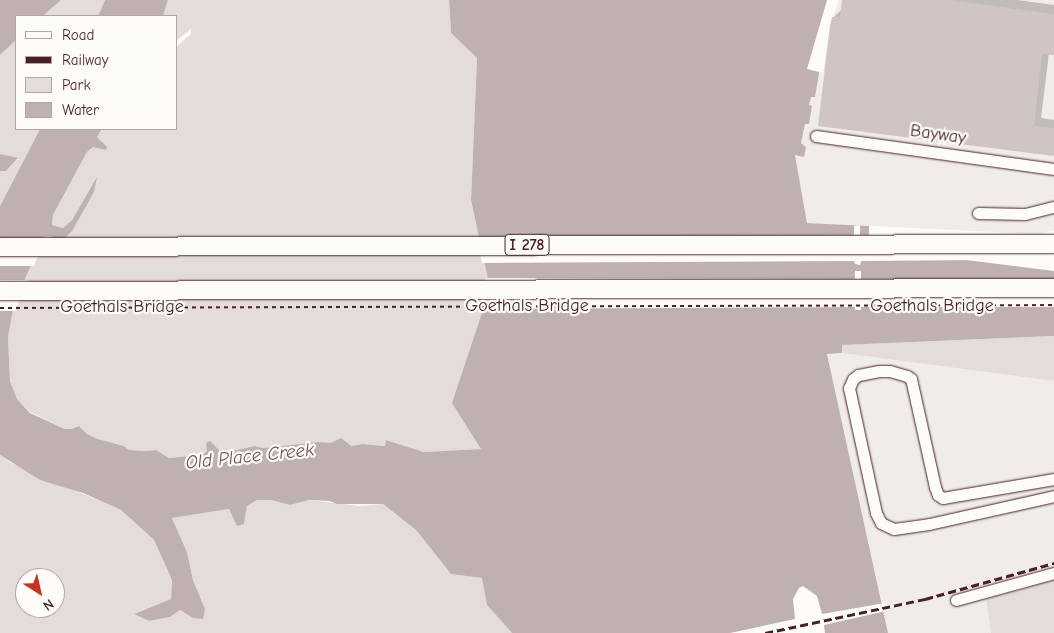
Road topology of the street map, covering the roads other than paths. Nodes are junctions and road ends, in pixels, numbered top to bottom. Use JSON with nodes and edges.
{"nodes":[{"id":1,"x":816,"y":136,"type":"dead end"},
{"id":2,"x":1054,"y":169,"type":"edge"},
{"id":3,"x":1054,"y":206,"type":"edge"},
{"id":4,"x":978,"y":213,"type":"dead end"},
{"id":5,"x":1054,"y":244,"type":"edge"},
{"id":6,"x":0,"y":247,"type":"edge"},
{"id":7,"x":1054,"y":288,"type":"edge"},
{"id":8,"x":0,"y":291,"type":"edge"},
{"id":9,"x":1054,"y":478,"type":"edge"},
{"id":10,"x":1054,"y":496,"type":"edge"},
{"id":11,"x":1054,"y":573,"type":"edge"},
{"id":12,"x":956,"y":600,"type":"dead end"}],
"edges":[{"from":1,"to":2,"type":"lane","name":"Bayway"},
{"from":3,"to":4,"type":"lane"},
{"from":5,"to":6,"type":"highway","number":"I 278"},
{"from":7,"to":8,"type":"highway","name":"Goethals Bridge"},
{"from":9,"to":10,"type":"lane"},
{"from":11,"to":12,"type":"lane"}]}
